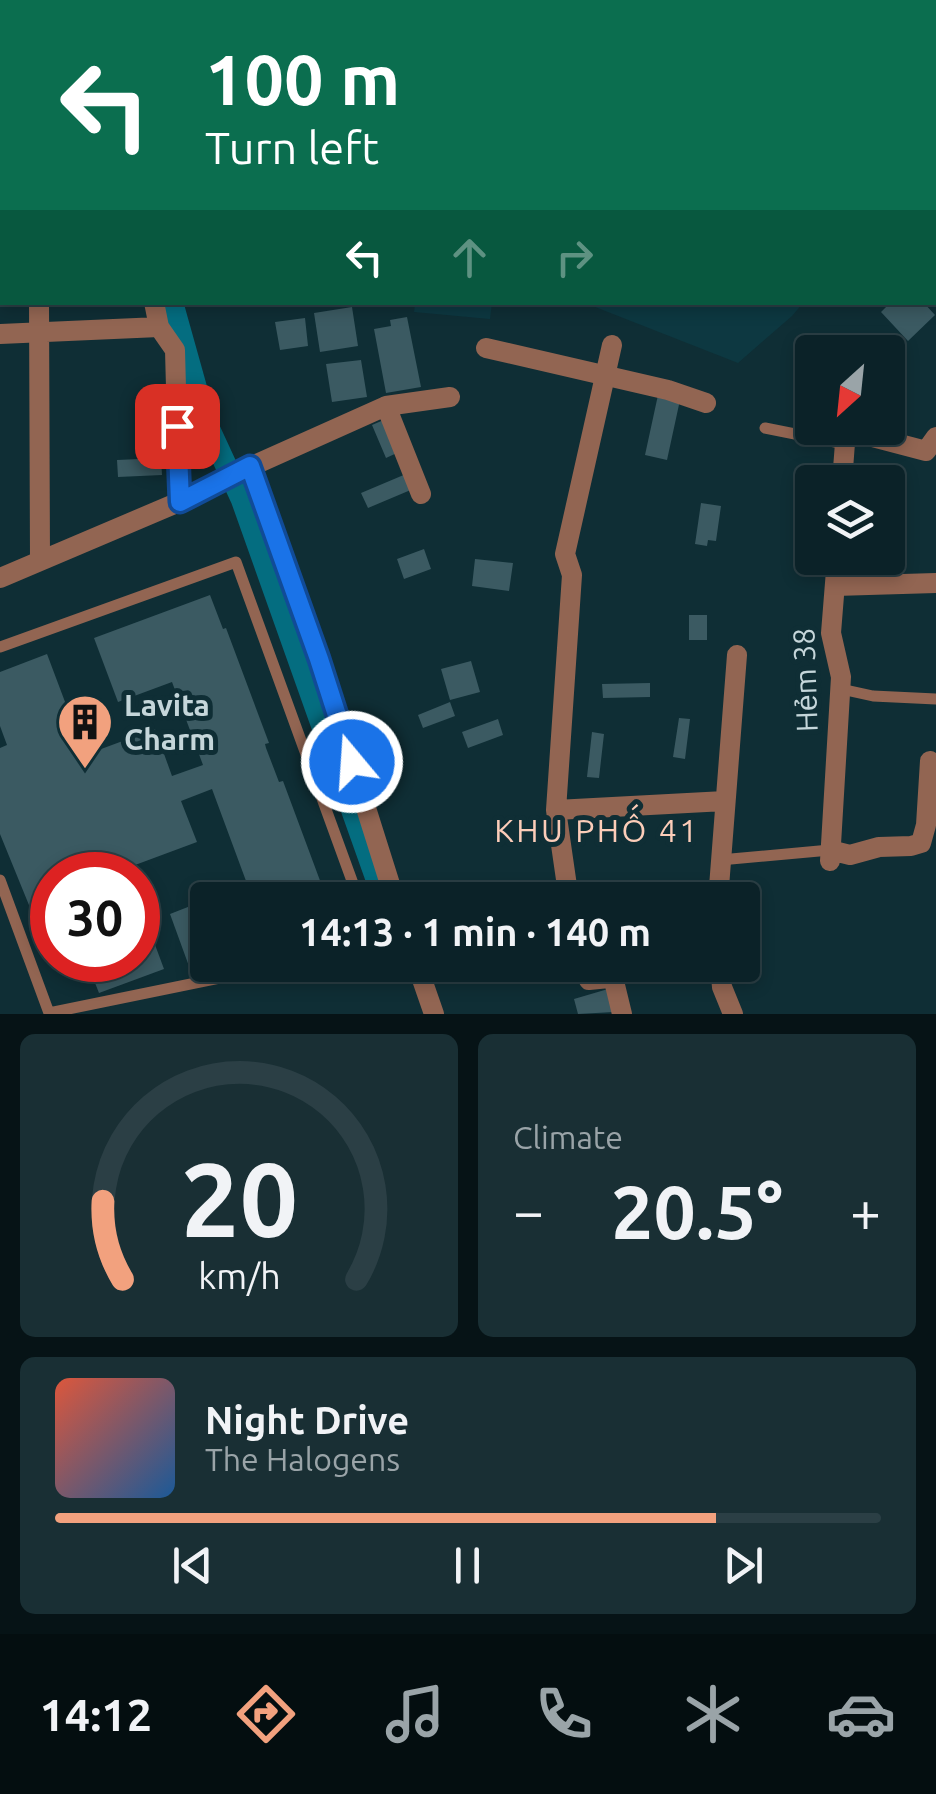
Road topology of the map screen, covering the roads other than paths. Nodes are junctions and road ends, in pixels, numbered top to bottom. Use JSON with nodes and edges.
{"nodes":[{"id":1,"x":38,"y":305,"type":"edge"},
{"id":2,"x":155,"y":305,"type":"edge"},
{"id":3,"x":159,"y":327,"type":"junction"},
{"id":4,"x":0,"y":334,"type":"edge"},
{"id":5,"x":40,"y":334,"type":"junction"},
{"id":6,"x":612,"y":345,"type":"dead end"},
{"id":7,"x":486,"y":348,"type":"dead end"},
{"id":8,"x":605,"y":376,"type":"junction"},
{"id":9,"x":450,"y":397,"type":"dead end"},
{"id":10,"x":706,"y":403,"type":"dead end"},
{"id":11,"x":386,"y":406,"type":"junction"},
{"id":12,"x":765,"y":428,"type":"dead end"},
{"id":13,"x":795,"y":434,"type":"edge"},
{"id":14,"x":936,"y":437,"type":"edge"},
{"id":15,"x":903,"y":445,"type":"edge"},
{"id":16,"x":250,"y":466,"type":"junction"},
{"id":17,"x":421,"y":494,"type":"dead end"},
{"id":18,"x":180,"y":502,"type":"junction"},
{"id":19,"x":40,"y":561,"type":"junction"},
{"id":20,"x":836,"y":575,"type":"edge"},
{"id":21,"x":0,"y":578,"type":"edge"},
{"id":22,"x":936,"y":583,"type":"edge"},
{"id":23,"x":835,"y":586,"type":"junction"},
{"id":24,"x":0,"y":647,"type":"edge"},
{"id":25,"x":737,"y":655,"type":"dead end"},
{"id":26,"x":840,"y":689,"type":"junction"},
{"id":27,"x":936,"y":699,"type":"edge"},
{"id":28,"x":930,"y":761,"type":"dead end"},
{"id":29,"x":725,"y":801,"type":"junction"},
{"id":30,"x":556,"y":810,"type":"junction"},
{"id":31,"x":830,"y":855,"type":"junction"},
{"id":32,"x":720,"y":860,"type":"junction"},
{"id":33,"x":0,"y":880,"type":"edge"},
{"id":34,"x":352,"y":882,"type":"edge"},
{"id":35,"x":390,"y":882,"type":"edge"},
{"id":36,"x":566,"y":882,"type":"edge"},
{"id":37,"x":719,"y":882,"type":"edge"},
{"id":38,"x":200,"y":982,"type":"edge"},
{"id":39,"x":423,"y":982,"type":"edge"},
{"id":40,"x":614,"y":982,"type":"edge"},
{"id":41,"x":722,"y":982,"type":"edge"},
{"id":42,"x":434,"y":1014,"type":"edge"},
{"id":43,"x":622,"y":1014,"type":"edge"},
{"id":44,"x":733,"y":1014,"type":"edge"}],
"edges":[{"from":1,"to":5,"type":"street"},
{"from":2,"to":3,"type":"street"},
{"from":3,"to":5,"type":"street"},
{"from":3,"to":18,"type":"street"},
{"from":4,"to":5,"type":"street"},
{"from":5,"to":19,"type":"street"},
{"from":6,"to":8,"type":"street"},
{"from":7,"to":8,"type":"street"},
{"from":8,"to":10,"type":"street"},
{"from":8,"to":30,"type":"street"},
{"from":9,"to":11,"type":"street"},
{"from":11,"to":16,"type":"street"},
{"from":11,"to":17,"type":"street"},
{"from":12,"to":13,"type":"lane"},
{"from":14,"to":15,"type":"street"},
{"from":16,"to":18,"type":"street"},
{"from":16,"to":35,"type":"street"},
{"from":18,"to":19,"type":"street"},
{"from":19,"to":21,"type":"street"},
{"from":20,"to":23,"type":"street","name":"Hẻm 38"},
{"from":22,"to":23,"type":"street"},
{"from":23,"to":26,"type":"street","name":"Hẻm 38"},
{"from":24,"to":34,"type":"lane"},
{"from":25,"to":29,"type":"street"},
{"from":26,"to":27,"type":"lane"},
{"from":26,"to":31,"type":"street","name":"Hẻm 38"},
{"from":28,"to":31,"type":"street"},
{"from":29,"to":30,"type":"street"},
{"from":29,"to":32,"type":"street"},
{"from":30,"to":36,"type":"street"},
{"from":31,"to":32,"type":"lane"},
{"from":32,"to":37,"type":"street"},
{"from":33,"to":38,"type":"lane"},
{"from":39,"to":42,"type":"street"},
{"from":40,"to":43,"type":"street"},
{"from":41,"to":44,"type":"street"}]}
